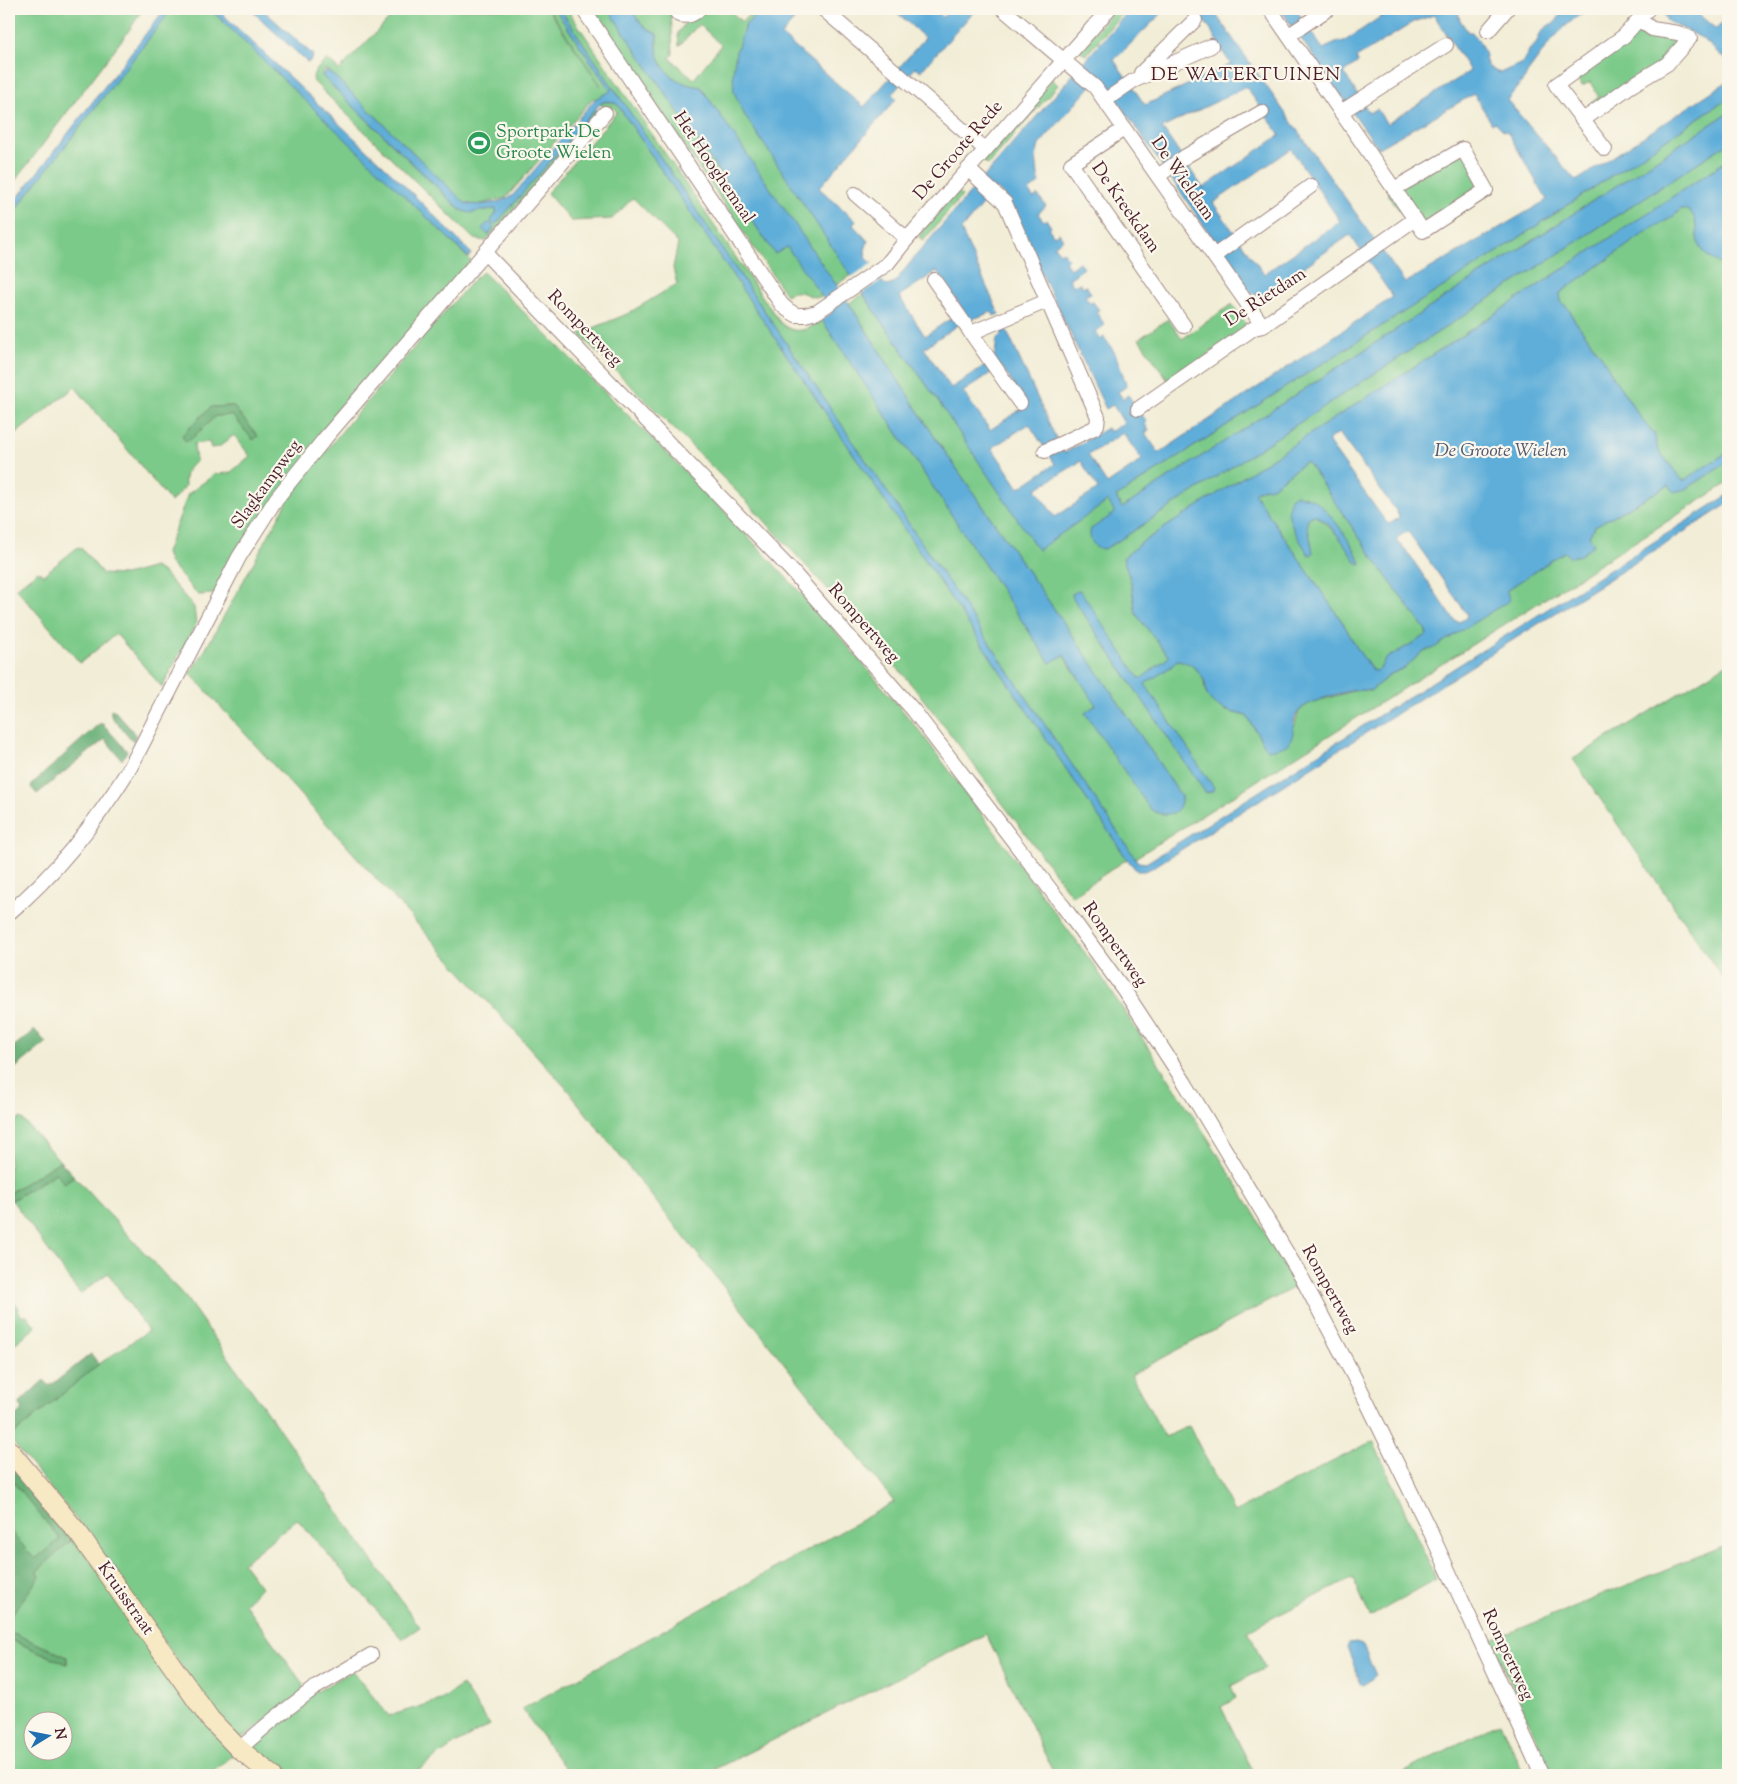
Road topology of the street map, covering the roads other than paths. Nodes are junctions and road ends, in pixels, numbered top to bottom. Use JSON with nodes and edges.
{"nodes":[{"id":1,"x":583,"y":9,"type":"edge"},
{"id":2,"x":674,"y":9,"type":"edge"},
{"id":3,"x":699,"y":9,"type":"edge"},
{"id":4,"x":823,"y":9,"type":"edge"},
{"id":5,"x":1003,"y":9,"type":"edge"},
{"id":6,"x":1109,"y":9,"type":"edge"},
{"id":7,"x":1270,"y":9,"type":"edge"},
{"id":8,"x":1328,"y":9,"type":"edge"},
{"id":9,"x":1507,"y":9,"type":"edge"},
{"id":10,"x":1644,"y":14,"type":"edge"},
{"id":11,"x":1195,"y":20,"type":"dead end"},
{"id":12,"x":1488,"y":31,"type":"dead end"},
{"id":13,"x":1290,"y":34,"type":"junction"},
{"id":14,"x":1446,"y":45,"type":"dead end"},
{"id":15,"x":1211,"y":46,"type":"dead end"},
{"id":16,"x":1068,"y":65,"type":"junction"},
{"id":17,"x":1133,"y":81,"type":"junction"},
{"id":18,"x":1107,"y":99,"type":"junction"},
{"id":19,"x":1344,"y":110,"type":"junction"},
{"id":20,"x":1262,"y":112,"type":"dead end"},
{"id":21,"x":605,"y":113,"type":"dead end"},
{"id":22,"x":1584,"y":120,"type":"junction"},
{"id":23,"x":1124,"y":129,"type":"junction"},
{"id":24,"x":985,"y":149,"type":"junction"},
{"id":25,"x":1605,"y":149,"type":"dead end"},
{"id":26,"x":973,"y":174,"type":"junction"},
{"id":27,"x":1160,"y":174,"type":"junction"},
{"id":28,"x":1311,"y":186,"type":"dead end"},
{"id":29,"x":1394,"y":189,"type":"junction"},
{"id":30,"x":855,"y":194,"type":"dead end"},
{"id":31,"x":1415,"y":219,"type":"junction"},
{"id":32,"x":906,"y":239,"type":"junction"},
{"id":33,"x":485,"y":253,"type":"junction"},
{"id":34,"x":1216,"y":254,"type":"junction"},
{"id":35,"x":934,"y":280,"type":"dead end"},
{"id":36,"x":1047,"y":301,"type":"junction"},
{"id":37,"x":828,"y":305,"type":"joint"},
{"id":38,"x":1184,"y":326,"type":"dead end"},
{"id":39,"x":1263,"y":326,"type":"junction"},
{"id":40,"x":968,"y":329,"type":"junction"},
{"id":41,"x":1020,"y":403,"type":"dead end"},
{"id":42,"x":1138,"y":409,"type":"dead end"},
{"id":43,"x":1045,"y":451,"type":"dead end"},
{"id":44,"x":9,"y":913,"type":"edge"},
{"id":45,"x":9,"y":1450,"type":"edge"},
{"id":46,"x":372,"y":1655,"type":"dead end"},
{"id":47,"x":239,"y":1749,"type":"junction"},
{"id":48,"x":272,"y":1775,"type":"edge"},
{"id":49,"x":1542,"y":1775,"type":"edge"}],
"edges":[{"from":1,"to":37,"type":"street","name":"Het Hooghemaal"},
{"from":2,"to":3,"type":"street"},
{"from":4,"to":24,"type":"street"},
{"from":5,"to":16,"type":"street","name":"De Wieldam"},
{"from":6,"to":16,"type":"street","name":"De Groote Rede"},
{"from":7,"to":13,"type":"street"},
{"from":8,"to":13,"type":"street"},
{"from":9,"to":12,"type":"street"},
{"from":10,"to":22,"type":"street"},
{"from":10,"to":22,"type":"street"},
{"from":11,"to":17,"type":"street"},
{"from":13,"to":19,"type":"street"},
{"from":14,"to":19,"type":"street"},
{"from":15,"to":17,"type":"street"},
{"from":16,"to":18,"type":"street","name":"De Wieldam"},
{"from":16,"to":24,"type":"street","name":"De Groote Rede"},
{"from":17,"to":18,"type":"street"},
{"from":18,"to":23,"type":"street","name":"De Wieldam"},
{"from":19,"to":29,"type":"street"},
{"from":20,"to":27,"type":"street"},
{"from":21,"to":33,"type":"street","name":"Slagkampweg"},
{"from":22,"to":25,"type":"street"},
{"from":23,"to":27,"type":"street","name":"De Wieldam"},
{"from":23,"to":38,"type":"street","name":"De Kreekdam"},
{"from":24,"to":26,"type":"street","name":"De Groote Rede"},
{"from":26,"to":32,"type":"street","name":"De Groote Rede"},
{"from":26,"to":36,"type":"street"},
{"from":27,"to":34,"type":"street","name":"De Wieldam"},
{"from":28,"to":34,"type":"street"},
{"from":29,"to":31,"type":"street"},
{"from":29,"to":31,"type":"street"},
{"from":30,"to":32,"type":"street"},
{"from":31,"to":39,"type":"street","name":"De Rietdam"},
{"from":32,"to":37,"type":"street","name":"De Groote Rede"},
{"from":33,"to":44,"type":"street","name":"Slagkampweg"},
{"from":33,"to":49,"type":"street","name":"Rompertweg"},
{"from":34,"to":39,"type":"street","name":"De Wieldam"},
{"from":35,"to":40,"type":"street"},
{"from":36,"to":40,"type":"street"},
{"from":36,"to":43,"type":"street"},
{"from":39,"to":42,"type":"street","name":"De Rietdam"},
{"from":40,"to":41,"type":"street"},
{"from":45,"to":47,"type":"street","name":"Kruisstraat"},
{"from":46,"to":47,"type":"street"},
{"from":47,"to":48,"type":"street","name":"Kruisstraat"}]}
